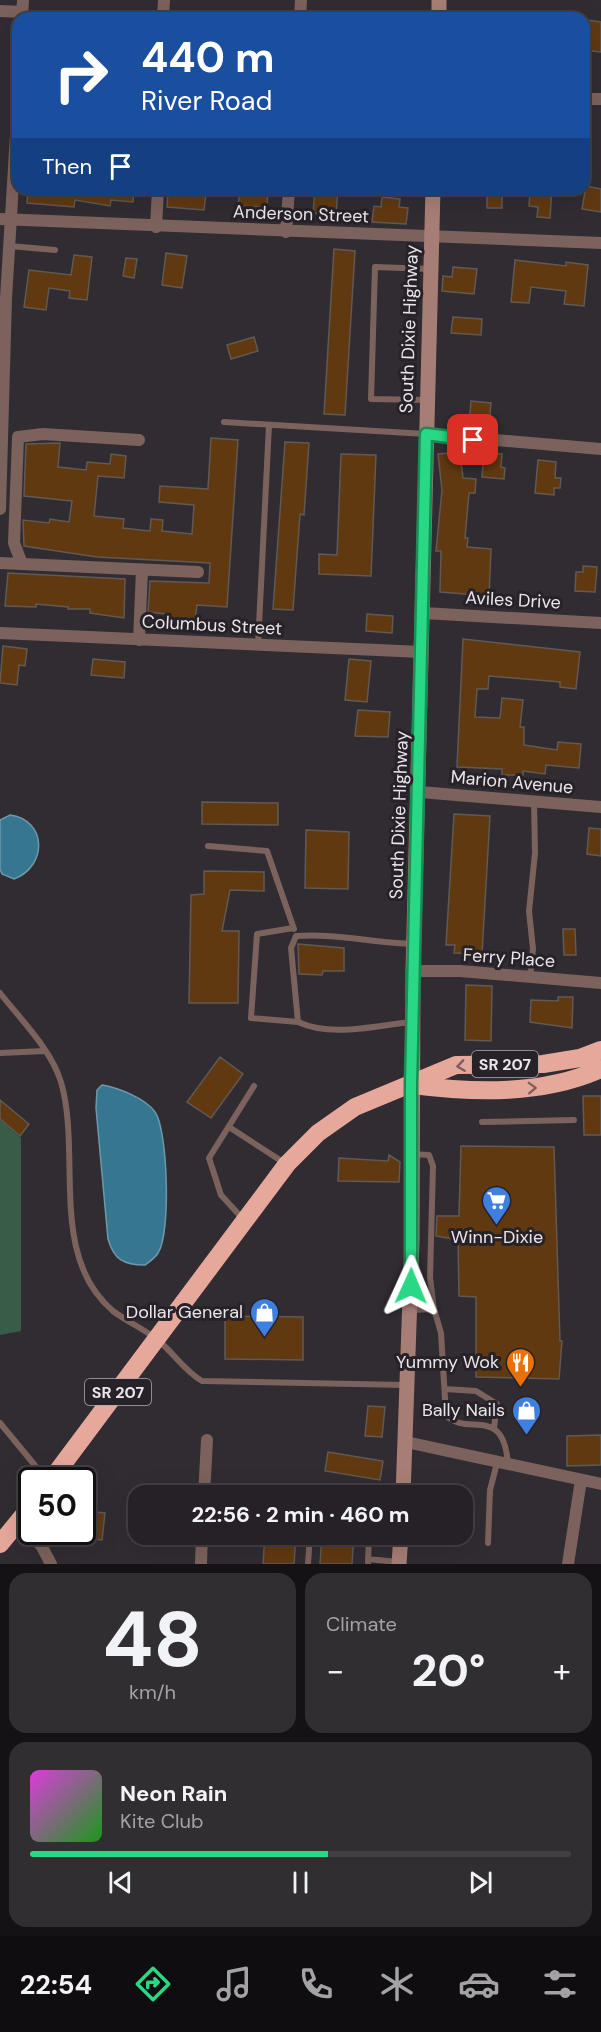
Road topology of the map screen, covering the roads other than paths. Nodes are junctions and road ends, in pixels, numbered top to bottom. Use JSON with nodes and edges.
{"nodes":[{"id":1,"x":23,"y":10,"type":"edge"},
{"id":2,"x":0,"y":11,"type":"edge"},
{"id":3,"x":12,"y":160,"type":"edge"},
{"id":4,"x":158,"y":195,"type":"edge"},
{"id":5,"x":289,"y":195,"type":"edge"},
{"id":6,"x":433,"y":195,"type":"edge"},
{"id":7,"x":6,"y":219,"type":"edge"},
{"id":8,"x":156,"y":227,"type":"junction"},
{"id":9,"x":286,"y":232,"type":"junction"},
{"id":10,"x":431,"y":237,"type":"junction"},
{"id":11,"x":601,"y":243,"type":"edge"},
{"id":12,"x":10,"y":246,"type":"junction"},
{"id":13,"x":55,"y":250,"type":"dead end"},
{"id":14,"x":430,"y":269,"type":"junction"},
{"id":15,"x":427,"y":400,"type":"junction"},
{"id":16,"x":1,"y":420,"type":"edge"},
{"id":17,"x":224,"y":422,"type":"dead end"},
{"id":18,"x":269,"y":425,"type":"junction"},
{"id":19,"x":426,"y":434,"type":"junction"},
{"id":20,"x":139,"y":440,"type":"dead end"},
{"id":21,"x":601,"y":449,"type":"edge"},
{"id":22,"x":0,"y":509,"type":"edge"},
{"id":23,"x":0,"y":562,"type":"edge"},
{"id":24,"x":22,"y":564,"type":"junction"},
{"id":25,"x":142,"y":570,"type":"junction"},
{"id":26,"x":198,"y":572,"type":"dead end"},
{"id":27,"x":423,"y":613,"type":"junction"},
{"id":28,"x":601,"y":624,"type":"edge"},
{"id":29,"x":0,"y":633,"type":"edge"},
{"id":30,"x":139,"y":640,"type":"junction"},
{"id":31,"x":258,"y":645,"type":"junction"},
{"id":32,"x":422,"y":652,"type":"junction"},
{"id":33,"x":420,"y":792,"type":"junction"},
{"id":34,"x":534,"y":801,"type":"junction"},
{"id":35,"x":601,"y":807,"type":"edge"},
{"id":36,"x":208,"y":846,"type":"dead end"},
{"id":37,"x":293,"y":928,"type":"junction"},
{"id":38,"x":296,"y":936,"type":"junction"},
{"id":39,"x":414,"y":944,"type":"junction"},
{"id":40,"x":413,"y":970,"type":"junction"},
{"id":41,"x":530,"y":977,"type":"junction"},
{"id":42,"x":601,"y":983,"type":"edge"},
{"id":43,"x":0,"y":993,"type":"edge"},
{"id":44,"x":412,"y":1022,"type":"junction"},
{"id":45,"x":298,"y":1023,"type":"junction"},
{"id":46,"x":601,"y":1050,"type":"edge"},
{"id":47,"x":45,"y":1051,"type":"junction"},
{"id":48,"x":0,"y":1053,"type":"edge"},
{"id":49,"x":601,"y":1069,"type":"edge"},
{"id":50,"x":411,"y":1084,"type":"junction"},
{"id":51,"x":254,"y":1086,"type":"dead end"},
{"id":52,"x":574,"y":1120,"type":"dead end"},
{"id":53,"x":482,"y":1122,"type":"dead end"},
{"id":54,"x":229,"y":1127,"type":"junction"},
{"id":55,"x":411,"y":1154,"type":"junction"},
{"id":56,"x":287,"y":1164,"type":"junction"},
{"id":57,"x":244,"y":1220,"type":"junction"},
{"id":58,"x":410,"y":1310,"type":"junction"},
{"id":59,"x":434,"y":1310,"type":"junction"},
{"id":60,"x":158,"y":1339,"type":"junction"},
{"id":61,"x":408,"y":1385,"type":"junction"},
{"id":62,"x":445,"y":1389,"type":"junction"},
{"id":63,"x":0,"y":1423,"type":"edge"},
{"id":64,"x":494,"y":1428,"type":"junction"},
{"id":65,"x":207,"y":1440,"type":"dead end"},
{"id":66,"x":406,"y":1442,"type":"junction"},
{"id":67,"x":503,"y":1465,"type":"junction"},
{"id":68,"x":38,"y":1467,"type":"edge"},
{"id":69,"x":59,"y":1467,"type":"edge"},
{"id":70,"x":581,"y":1480,"type":"junction"},
{"id":71,"x":601,"y":1484,"type":"edge"},
{"id":72,"x":205,"y":1485,"type":"edge"},
{"id":73,"x":404,"y":1485,"type":"edge"},
{"id":74,"x":17,"y":1523,"type":"joint"},
{"id":75,"x":488,"y":1543,"type":"dead end"},
{"id":76,"x":0,"y":1544,"type":"edge"},
{"id":77,"x":202,"y":1545,"type":"edge"},
{"id":78,"x":309,"y":1545,"type":"edge"},
{"id":79,"x":369,"y":1545,"type":"edge"},
{"id":80,"x":400,"y":1545,"type":"edge"},
{"id":81,"x":368,"y":1561,"type":"edge"},
{"id":82,"x":399,"y":1563,"type":"edge"},
{"id":83,"x":51,"y":1564,"type":"edge"},
{"id":84,"x":201,"y":1564,"type":"edge"},
{"id":85,"x":308,"y":1564,"type":"edge"},
{"id":86,"x":568,"y":1564,"type":"edge"}],
"edges":[{"from":1,"to":2,"type":"street"},
{"from":3,"to":7,"type":"street"},
{"from":4,"to":8,"type":"street"},
{"from":5,"to":9,"type":"street"},
{"from":6,"to":10,"type":"main road","name":"South Dixie Highway"},
{"from":7,"to":8,"type":"street","name":"Anderson Street"},
{"from":7,"to":12,"type":"street"},
{"from":8,"to":9,"type":"street","name":"Anderson Street"},
{"from":9,"to":10,"type":"street","name":"Anderson Street"},
{"from":10,"to":11,"type":"street","name":"Anderson Street"},
{"from":10,"to":14,"type":"main road","name":"South Dixie Highway"},
{"from":12,"to":13,"type":"lane"},
{"from":12,"to":16,"type":"street"},
{"from":14,"to":15,"type":"main road","name":"South Dixie Highway"},
{"from":14,"to":15,"type":"lane"},
{"from":15,"to":19,"type":"main road","name":"South Dixie Highway"},
{"from":16,"to":22,"type":"street"},
{"from":17,"to":18,"type":"lane"},
{"from":18,"to":19,"type":"lane"},
{"from":18,"to":31,"type":"lane"},
{"from":19,"to":21,"type":"street"},
{"from":19,"to":27,"type":"main road","name":"South Dixie Highway"},
{"from":20,"to":24,"type":"street"},
{"from":23,"to":24,"type":"street"},
{"from":24,"to":25,"type":"street"},
{"from":25,"to":26,"type":"street"},
{"from":25,"to":30,"type":"street"},
{"from":27,"to":28,"type":"street","name":"Aviles Drive"},
{"from":27,"to":32,"type":"main road","name":"South Dixie Highway"},
{"from":29,"to":30,"type":"street","name":"Columbus Street"},
{"from":30,"to":31,"type":"street","name":"Columbus Street"},
{"from":31,"to":32,"type":"street","name":"Columbus Street"},
{"from":32,"to":33,"type":"main road","name":"South Dixie Highway"},
{"from":33,"to":34,"type":"street","name":"Marion Avenue"},
{"from":33,"to":39,"type":"main road","name":"South Dixie Highway"},
{"from":34,"to":35,"type":"street","name":"Marion Avenue"},
{"from":34,"to":41,"type":"lane"},
{"from":36,"to":37,"type":"lane"},
{"from":37,"to":38,"type":"lane"},
{"from":37,"to":45,"type":"lane"},
{"from":38,"to":39,"type":"lane"},
{"from":38,"to":45,"type":"lane"},
{"from":39,"to":40,"type":"main road","name":"South Dixie Highway"},
{"from":40,"to":41,"type":"street","name":"Ferry Place"},
{"from":40,"to":44,"type":"main road","name":"South Dixie Highway"},
{"from":41,"to":42,"type":"street","name":"Ferry Place"},
{"from":43,"to":47,"type":"lane"},
{"from":44,"to":45,"type":"lane"},
{"from":44,"to":50,"type":"main road","name":"South Dixie Highway"},
{"from":46,"to":50,"type":"highway","number":"SR 207","one_way":true},
{"from":47,"to":48,"type":"lane"},
{"from":47,"to":60,"type":"lane"},
{"from":50,"to":49,"type":"highway","number":"SR 207","one_way":true},
{"from":50,"to":55,"type":"main road","name":"South Dixie Highway"},
{"from":50,"to":56,"type":"highway","number":"SR 207"},
{"from":51,"to":54,"type":"lane"},
{"from":52,"to":53,"type":"lane"},
{"from":54,"to":56,"type":"lane"},
{"from":54,"to":57,"type":"lane"},
{"from":55,"to":58,"type":"main road","name":"South Dixie Highway"},
{"from":55,"to":59,"type":"lane"},
{"from":56,"to":57,"type":"highway","number":"SR 207"},
{"from":57,"to":60,"type":"highway","number":"SR 207"},
{"from":58,"to":59,"type":"lane"},
{"from":58,"to":61,"type":"main road","name":"South Dixie Highway"},
{"from":59,"to":62,"type":"lane"},
{"from":60,"to":61,"type":"lane"},
{"from":60,"to":69,"type":"highway","number":"SR 207"},
{"from":61,"to":66,"type":"main road","name":"South Dixie Highway"},
{"from":62,"to":64,"type":"lane"},
{"from":62,"to":64,"type":"lane"},
{"from":63,"to":68,"type":"lane"},
{"from":64,"to":67,"type":"lane"},
{"from":65,"to":72,"type":"street"},
{"from":66,"to":67,"type":"street"},
{"from":66,"to":73,"type":"main road","name":"South Dixie Highway"},
{"from":67,"to":70,"type":"street"},
{"from":67,"to":75,"type":"lane"},
{"from":70,"to":71,"type":"street"},
{"from":70,"to":86,"type":"street"},
{"from":74,"to":76,"type":"highway"},
{"from":74,"to":83,"type":"street"},
{"from":77,"to":84,"type":"street"},
{"from":78,"to":85,"type":"lane"},
{"from":79,"to":81,"type":"lane"},
{"from":80,"to":82,"type":"main road"},
{"from":81,"to":82,"type":"lane"}]}
